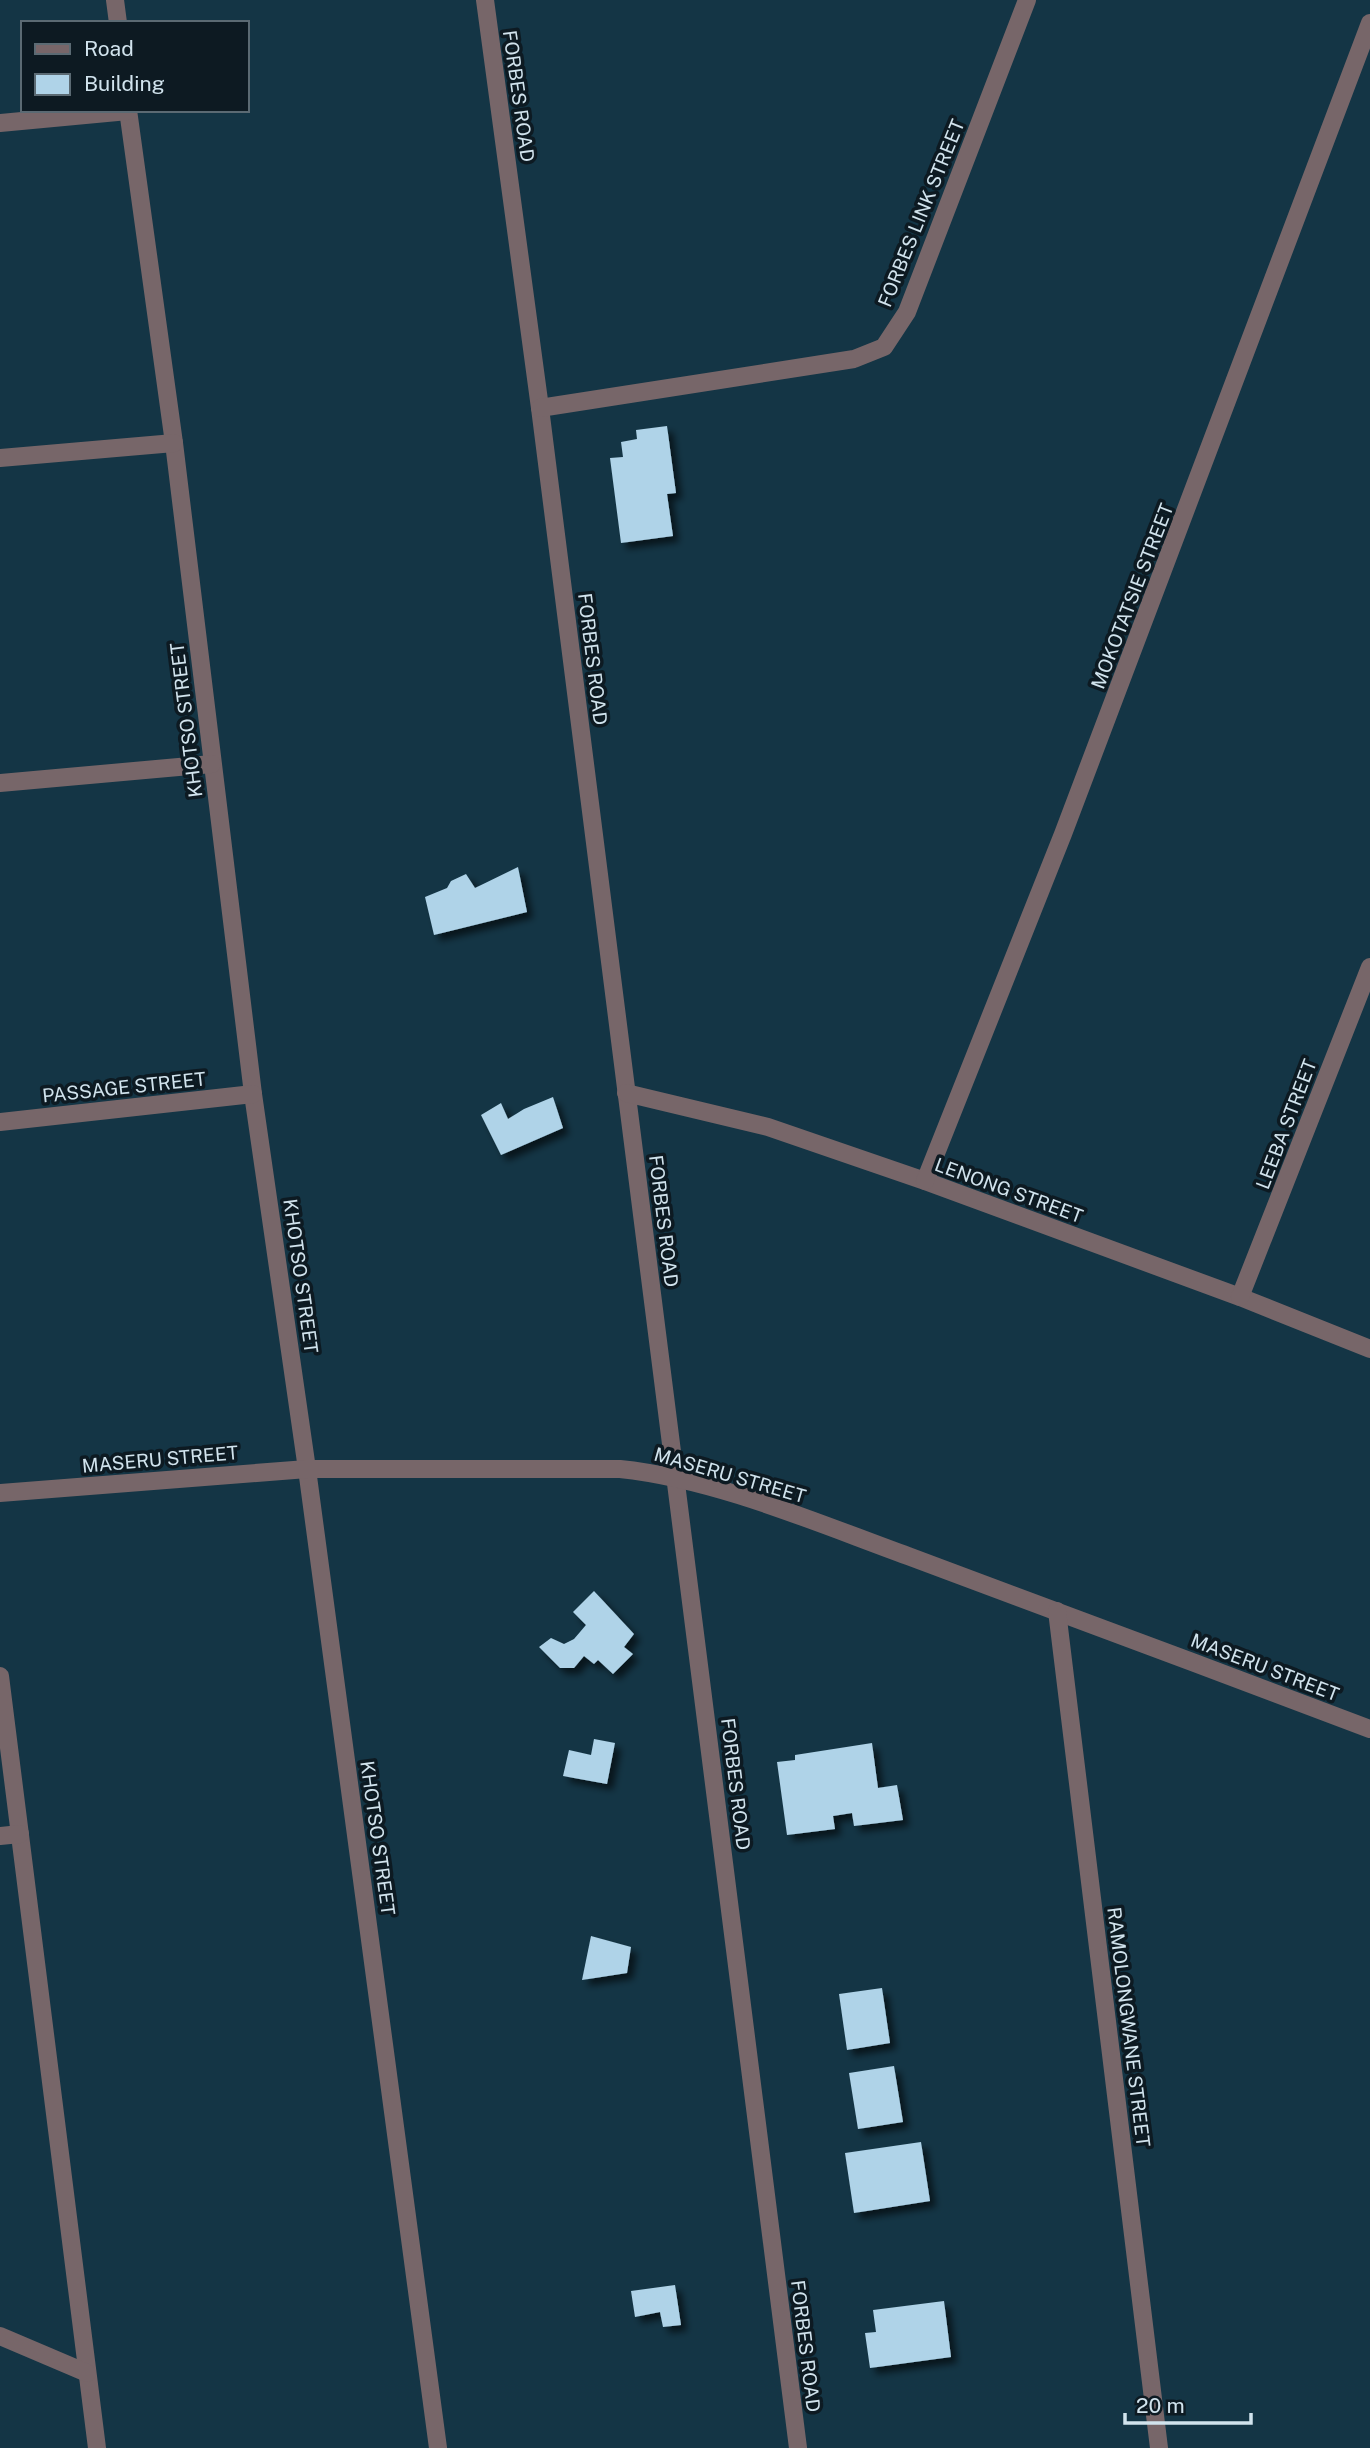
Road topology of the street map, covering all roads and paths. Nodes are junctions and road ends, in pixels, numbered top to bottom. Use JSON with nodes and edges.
{"nodes":[{"id":1,"x":115,"y":0,"type":"edge"},
{"id":2,"x":485,"y":0,"type":"edge"},
{"id":3,"x":1027,"y":0,"type":"edge"},
{"id":4,"x":118,"y":21,"type":"edge"},
{"id":5,"x":1370,"y":23,"type":"edge"},
{"id":6,"x":108,"y":112,"type":"edge"},
{"id":7,"x":128,"y":112,"type":"edge"},
{"id":8,"x":0,"y":123,"type":"edge"},
{"id":9,"x":540,"y":408,"type":"junction"},
{"id":10,"x":174,"y":443,"type":"junction"},
{"id":11,"x":0,"y":458,"type":"edge"},
{"id":12,"x":212,"y":764,"type":"junction"},
{"id":13,"x":0,"y":783,"type":"edge"},
{"id":14,"x":1370,"y":967,"type":"edge"},
{"id":15,"x":626,"y":1093,"type":"junction"},
{"id":16,"x":253,"y":1094,"type":"junction"},
{"id":17,"x":0,"y":1122,"type":"edge"},
{"id":18,"x":925,"y":1181,"type":"junction"},
{"id":19,"x":1240,"y":1297,"type":"junction"},
{"id":20,"x":1370,"y":1349,"type":"edge"},
{"id":21,"x":307,"y":1469,"type":"junction"},
{"id":22,"x":676,"y":1478,"type":"junction"},
{"id":23,"x":0,"y":1493,"type":"edge"},
{"id":24,"x":1056,"y":1611,"type":"junction"},
{"id":25,"x":0,"y":1676,"type":"edge"},
{"id":26,"x":1370,"y":1729,"type":"edge"},
{"id":27,"x":20,"y":1834,"type":"junction"},
{"id":28,"x":0,"y":1836,"type":"edge"},
{"id":29,"x":0,"y":2336,"type":"edge"},
{"id":30,"x":87,"y":2374,"type":"junction"},
{"id":31,"x":97,"y":2448,"type":"edge"},
{"id":32,"x":438,"y":2448,"type":"edge"},
{"id":33,"x":798,"y":2448,"type":"edge"},
{"id":34,"x":1159,"y":2448,"type":"edge"}],
"edges":[{"from":1,"to":4,"type":"street"},
{"from":2,"to":9,"type":"street","name":"FORBES ROAD"},
{"from":3,"to":9,"type":"street","name":"FORBES LINK STREET"},
{"from":5,"to":18,"type":"street","name":"MOKOTATSIE STREET"},
{"from":6,"to":8,"type":"street"},
{"from":7,"to":10,"type":"street","name":"KHOTSO STREET"},
{"from":9,"to":15,"type":"street","name":"FORBES ROAD"},
{"from":10,"to":11,"type":"street"},
{"from":10,"to":12,"type":"street","name":"KHOTSO STREET"},
{"from":12,"to":13,"type":"street"},
{"from":12,"to":16,"type":"street","name":"KHOTSO STREET"},
{"from":14,"to":19,"type":"street","name":"LEEBA STREET"},
{"from":15,"to":18,"type":"street","name":"LENONG STREET"},
{"from":15,"to":22,"type":"street","name":"FORBES ROAD"},
{"from":16,"to":17,"type":"street","name":"PASSAGE STREET"},
{"from":16,"to":21,"type":"street","name":"KHOTSO STREET"},
{"from":18,"to":19,"type":"street","name":"LENONG STREET"},
{"from":19,"to":20,"type":"street","name":"LENONG STREET"},
{"from":21,"to":22,"type":"street","name":"MASERU STREET"},
{"from":21,"to":23,"type":"street","name":"MASERU STREET"},
{"from":21,"to":32,"type":"street","name":"KHOTSO STREET"},
{"from":22,"to":24,"type":"street","name":"MASERU STREET"},
{"from":22,"to":33,"type":"street","name":"FORBES ROAD"},
{"from":24,"to":26,"type":"street","name":"MASERU STREET"},
{"from":24,"to":34,"type":"street","name":"RAMOLONGWANE STREET"},
{"from":25,"to":27,"type":"street"},
{"from":27,"to":28,"type":"street"},
{"from":27,"to":30,"type":"street"},
{"from":29,"to":30,"type":"street"},
{"from":30,"to":31,"type":"street"}]}
